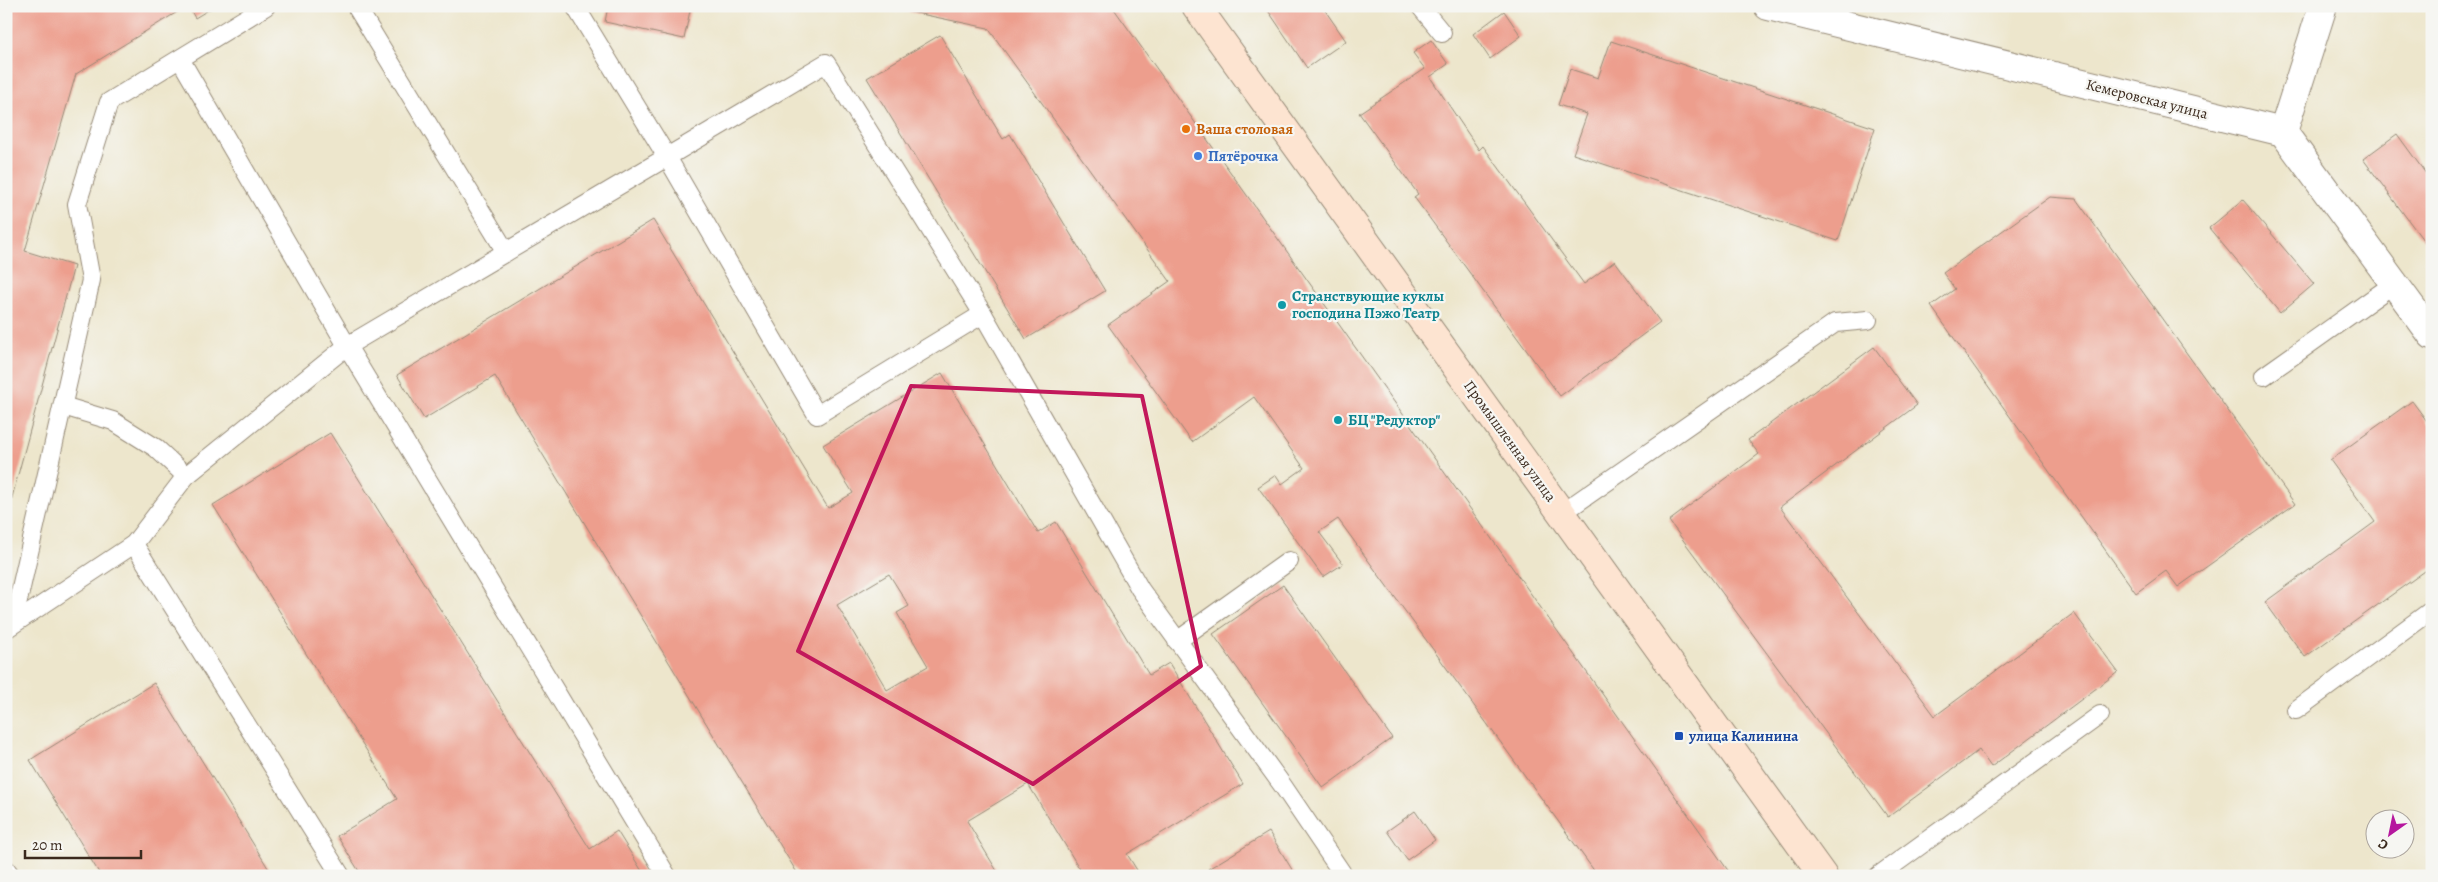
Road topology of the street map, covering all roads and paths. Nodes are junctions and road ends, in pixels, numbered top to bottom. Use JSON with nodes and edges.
{"nodes":[{"id":1,"x":266,"y":6,"type":"edge"},
{"id":2,"x":356,"y":6,"type":"edge"},
{"id":3,"x":575,"y":6,"type":"edge"},
{"id":4,"x":1196,"y":6,"type":"edge"},
{"id":5,"x":1420,"y":6,"type":"edge"},
{"id":6,"x":1768,"y":6,"type":"edge"},
{"id":7,"x":2323,"y":6,"type":"edge"},
{"id":8,"x":1442,"y":33,"type":"dead end"},
{"id":9,"x":180,"y":59,"type":"junction"},
{"id":10,"x":2283,"y":132,"type":"junction"},
{"id":11,"x":667,"y":157,"type":"junction"},
{"id":12,"x":506,"y":252,"type":"junction"},
{"id":13,"x":2395,"y":283,"type":"junction"},
{"id":14,"x":983,"y":314,"type":"junction"},
{"id":15,"x":1868,"y":320,"type":"dead end"},
{"id":16,"x":2432,"y":335,"type":"edge"},
{"id":17,"x":347,"y":346,"type":"junction"},
{"id":18,"x":2264,"y":376,"type":"dead end"},
{"id":19,"x":62,"y":406,"type":"junction"},
{"id":20,"x":186,"y":476,"type":"junction"},
{"id":21,"x":1562,"y":513,"type":"junction"},
{"id":22,"x":134,"y":544,"type":"junction"},
{"id":23,"x":1289,"y":561,"type":"dead end"},
{"id":24,"x":2432,"y":610,"type":"edge"},
{"id":25,"x":9,"y":626,"type":"edge"},
{"id":26,"x":1177,"y":640,"type":"junction"},
{"id":27,"x":2296,"y":710,"type":"dead end"},
{"id":28,"x":2100,"y":715,"type":"dead end"},
{"id":29,"x":6,"y":869,"type":"edge"},
{"id":30,"x":11,"y":876,"type":"edge"},
{"id":31,"x":341,"y":876,"type":"edge"},
{"id":32,"x":667,"y":876,"type":"edge"},
{"id":33,"x":1344,"y":876,"type":"edge"},
{"id":34,"x":1823,"y":876,"type":"edge"},
{"id":35,"x":1878,"y":876,"type":"edge"}],
"edges":[{"from":1,"to":9,"type":"lane"},
{"from":2,"to":12,"type":"lane"},
{"from":3,"to":11,"type":"lane"},
{"from":4,"to":21,"type":"street","name":"Промышленная улица"},
{"from":5,"to":8,"type":"lane"},
{"from":6,"to":10,"type":"street","name":"Кемеровская улица"},
{"from":7,"to":10,"type":"street"},
{"from":9,"to":17,"type":"lane"},
{"from":9,"to":19,"type":"lane"},
{"from":10,"to":13,"type":"street"},
{"from":11,"to":12,"type":"lane"},
{"from":11,"to":14,"type":"lane"},
{"from":11,"to":14,"type":"lane"},
{"from":12,"to":17,"type":"lane"},
{"from":13,"to":16,"type":"street"},
{"from":13,"to":18,"type":"lane"},
{"from":14,"to":26,"type":"lane"},
{"from":15,"to":21,"type":"lane"},
{"from":17,"to":20,"type":"lane"},
{"from":17,"to":32,"type":"lane"},
{"from":19,"to":20,"type":"lane"},
{"from":19,"to":25,"type":"lane"},
{"from":20,"to":22,"type":"lane"},
{"from":21,"to":34,"type":"street","name":"Промышленная улица"},
{"from":22,"to":25,"type":"lane"},
{"from":22,"to":31,"type":"lane"},
{"from":23,"to":26,"type":"lane"},
{"from":24,"to":27,"type":"lane"},
{"from":26,"to":33,"type":"lane"},
{"from":28,"to":35,"type":"lane"},
{"from":29,"to":30,"type":"lane"}]}
